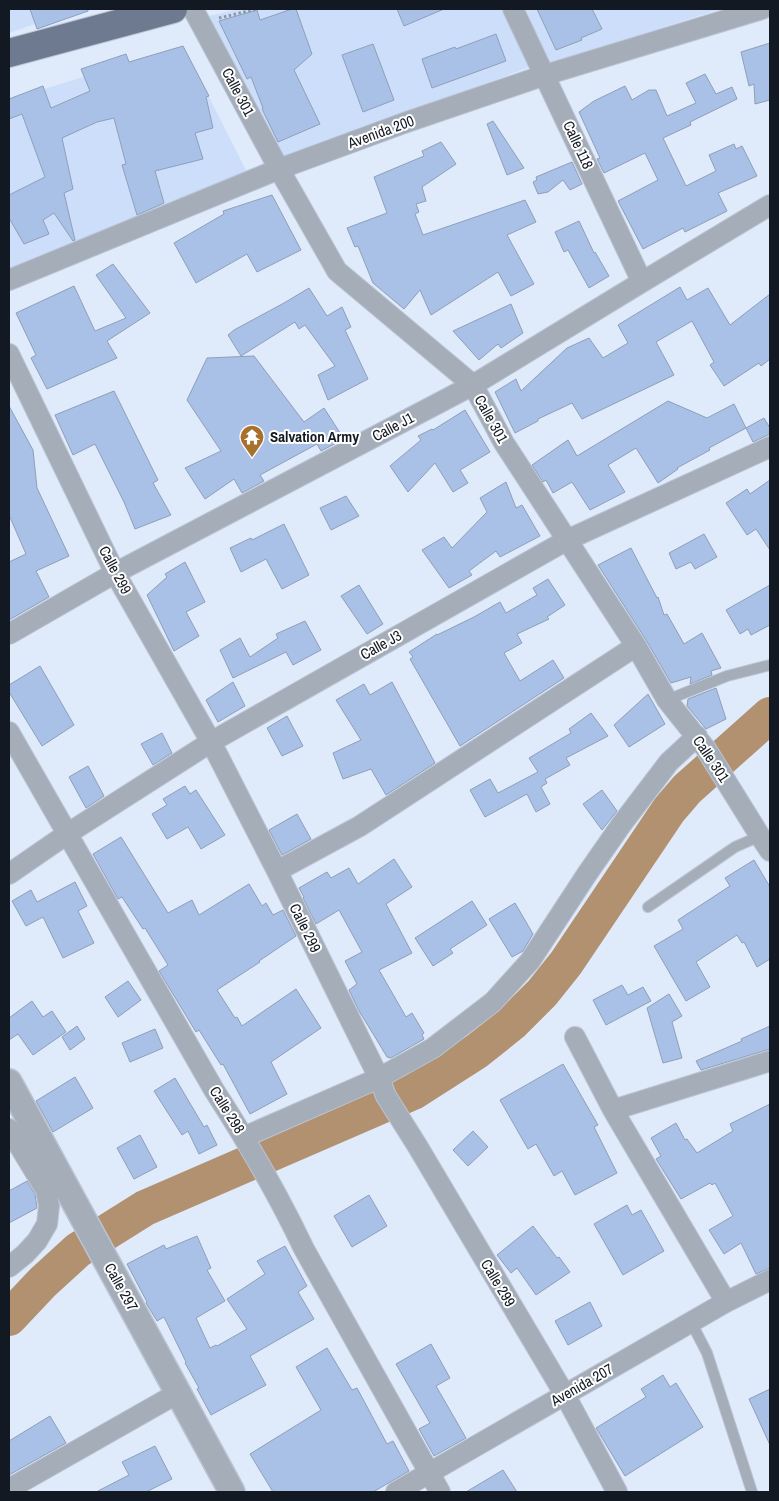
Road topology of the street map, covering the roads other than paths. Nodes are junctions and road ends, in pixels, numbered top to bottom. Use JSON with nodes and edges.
{"nodes":[{"id":1,"x":173,"y":9,"type":"edge"},
{"id":2,"x":193,"y":9,"type":"edge"},
{"id":3,"x":513,"y":9,"type":"edge"},
{"id":4,"x":762,"y":9,"type":"edge"},
{"id":5,"x":9,"y":53,"type":"edge"},
{"id":6,"x":545,"y":75,"type":"junction"},
{"id":7,"x":279,"y":169,"type":"junction"},
{"id":8,"x":770,"y":205,"type":"edge"},
{"id":9,"x":9,"y":280,"type":"edge"},
{"id":10,"x":642,"y":282,"type":"junction"},
{"id":11,"x":9,"y":354,"type":"edge"},
{"id":12,"x":473,"y":385,"type":"junction"},
{"id":13,"x":770,"y":448,"type":"edge"},
{"id":14,"x":567,"y":540,"type":"junction"},
{"id":15,"x":115,"y":573,"type":"junction"},
{"id":16,"x":9,"y":634,"type":"edge"},
{"id":17,"x":636,"y":646,"type":"junction"},
{"id":18,"x":770,"y":665,"type":"edge"},
{"id":19,"x":667,"y":700,"type":"junction"},
{"id":20,"x":9,"y":732,"type":"edge"},
{"id":21,"x":211,"y":742,"type":"junction"},
{"id":22,"x":702,"y":743,"type":"junction"},
{"id":23,"x":67,"y":834,"type":"junction"},
{"id":24,"x":767,"y":840,"type":"edge"},
{"id":25,"x":277,"y":871,"type":"junction"},
{"id":26,"x":9,"y":874,"type":"edge"},
{"id":27,"x":648,"y":907,"type":"dead end"},
{"id":28,"x":575,"y":1036,"type":"dead end"},
{"id":29,"x":770,"y":1061,"type":"edge"},
{"id":30,"x":9,"y":1082,"type":"edge"},
{"id":31,"x":382,"y":1087,"type":"junction"},
{"id":32,"x":613,"y":1110,"type":"junction"},
{"id":33,"x":9,"y":1129,"type":"edge"},
{"id":34,"x":245,"y":1139,"type":"junction"},
{"id":35,"x":9,"y":1267,"type":"edge"},
{"id":36,"x":770,"y":1280,"type":"edge"},
{"id":37,"x":726,"y":1302,"type":"junction"},
{"id":38,"x":692,"y":1322,"type":"junction"},
{"id":39,"x":173,"y":1383,"type":"junction"},
{"id":40,"x":565,"y":1395,"type":"junction"},
{"id":41,"x":428,"y":1474,"type":"junction"},
{"id":42,"x":9,"y":1490,"type":"edge"},
{"id":43,"x":232,"y":1492,"type":"edge"},
{"id":44,"x":396,"y":1492,"type":"edge"},
{"id":45,"x":440,"y":1492,"type":"edge"},
{"id":46,"x":617,"y":1492,"type":"edge"},
{"id":47,"x":752,"y":1492,"type":"edge"}],
"edges":[{"from":1,"to":5,"type":"main road"},
{"from":2,"to":7,"type":"street","name":"Calle 301"},
{"from":3,"to":6,"type":"street","name":"Calle 118"},
{"from":4,"to":6,"type":"street","name":"Avenida 200"},
{"from":6,"to":7,"type":"street","name":"Avenida 200"},
{"from":6,"to":10,"type":"street","name":"Calle 118"},
{"from":7,"to":9,"type":"street","name":"Avenida 200"},
{"from":7,"to":12,"type":"street","name":"Calle 301"},
{"from":8,"to":10,"type":"street","name":"Calle J1"},
{"from":10,"to":12,"type":"street","name":"Calle J1"},
{"from":11,"to":15,"type":"street","name":"Calle 299"},
{"from":12,"to":14,"type":"street","name":"Calle 301"},
{"from":12,"to":15,"type":"street","name":"Calle J1"},
{"from":13,"to":14,"type":"street","name":"Calle J3"},
{"from":14,"to":17,"type":"street","name":"Calle 301"},
{"from":14,"to":21,"type":"street","name":"Calle J3"},
{"from":15,"to":16,"type":"street","name":"Calle J1"},
{"from":15,"to":21,"type":"street","name":"Calle 299"},
{"from":17,"to":19,"type":"street","name":"Calle 301"},
{"from":17,"to":25,"type":"street"},
{"from":18,"to":19,"type":"lane"},
{"from":19,"to":22,"type":"street","name":"Calle 301"},
{"from":20,"to":23,"type":"street","name":"Calle 298"},
{"from":21,"to":23,"type":"street","name":"Calle J3"},
{"from":21,"to":25,"type":"street","name":"Calle 299"},
{"from":22,"to":24,"type":"street","name":"Calle 301"},
{"from":22,"to":31,"type":"street"},
{"from":23,"to":26,"type":"street","name":"Calle J3"},
{"from":23,"to":34,"type":"street","name":"Calle 298"},
{"from":24,"to":27,"type":"lane"},
{"from":25,"to":31,"type":"street","name":"Calle 299"},
{"from":28,"to":32,"type":"street"},
{"from":29,"to":32,"type":"street"},
{"from":30,"to":39,"type":"street","name":"Calle 297"},
{"from":31,"to":34,"type":"street"},
{"from":31,"to":40,"type":"street","name":"Calle 299"},
{"from":32,"to":37,"type":"street"},
{"from":33,"to":35,"type":"street"},
{"from":34,"to":41,"type":"street","name":"Calle 298"},
{"from":36,"to":37,"type":"street","name":"Avenida 207"},
{"from":37,"to":38,"type":"street","name":"Avenida 207"},
{"from":38,"to":40,"type":"street","name":"Avenida 207"},
{"from":38,"to":47,"type":"lane"},
{"from":39,"to":42,"type":"street"},
{"from":39,"to":43,"type":"street","name":"Calle 297"},
{"from":40,"to":41,"type":"street","name":"Avenida 207"},
{"from":40,"to":46,"type":"street","name":"Calle 299"},
{"from":41,"to":44,"type":"street","name":"Avenida 207"},
{"from":41,"to":45,"type":"street","name":"Calle 298"}]}
